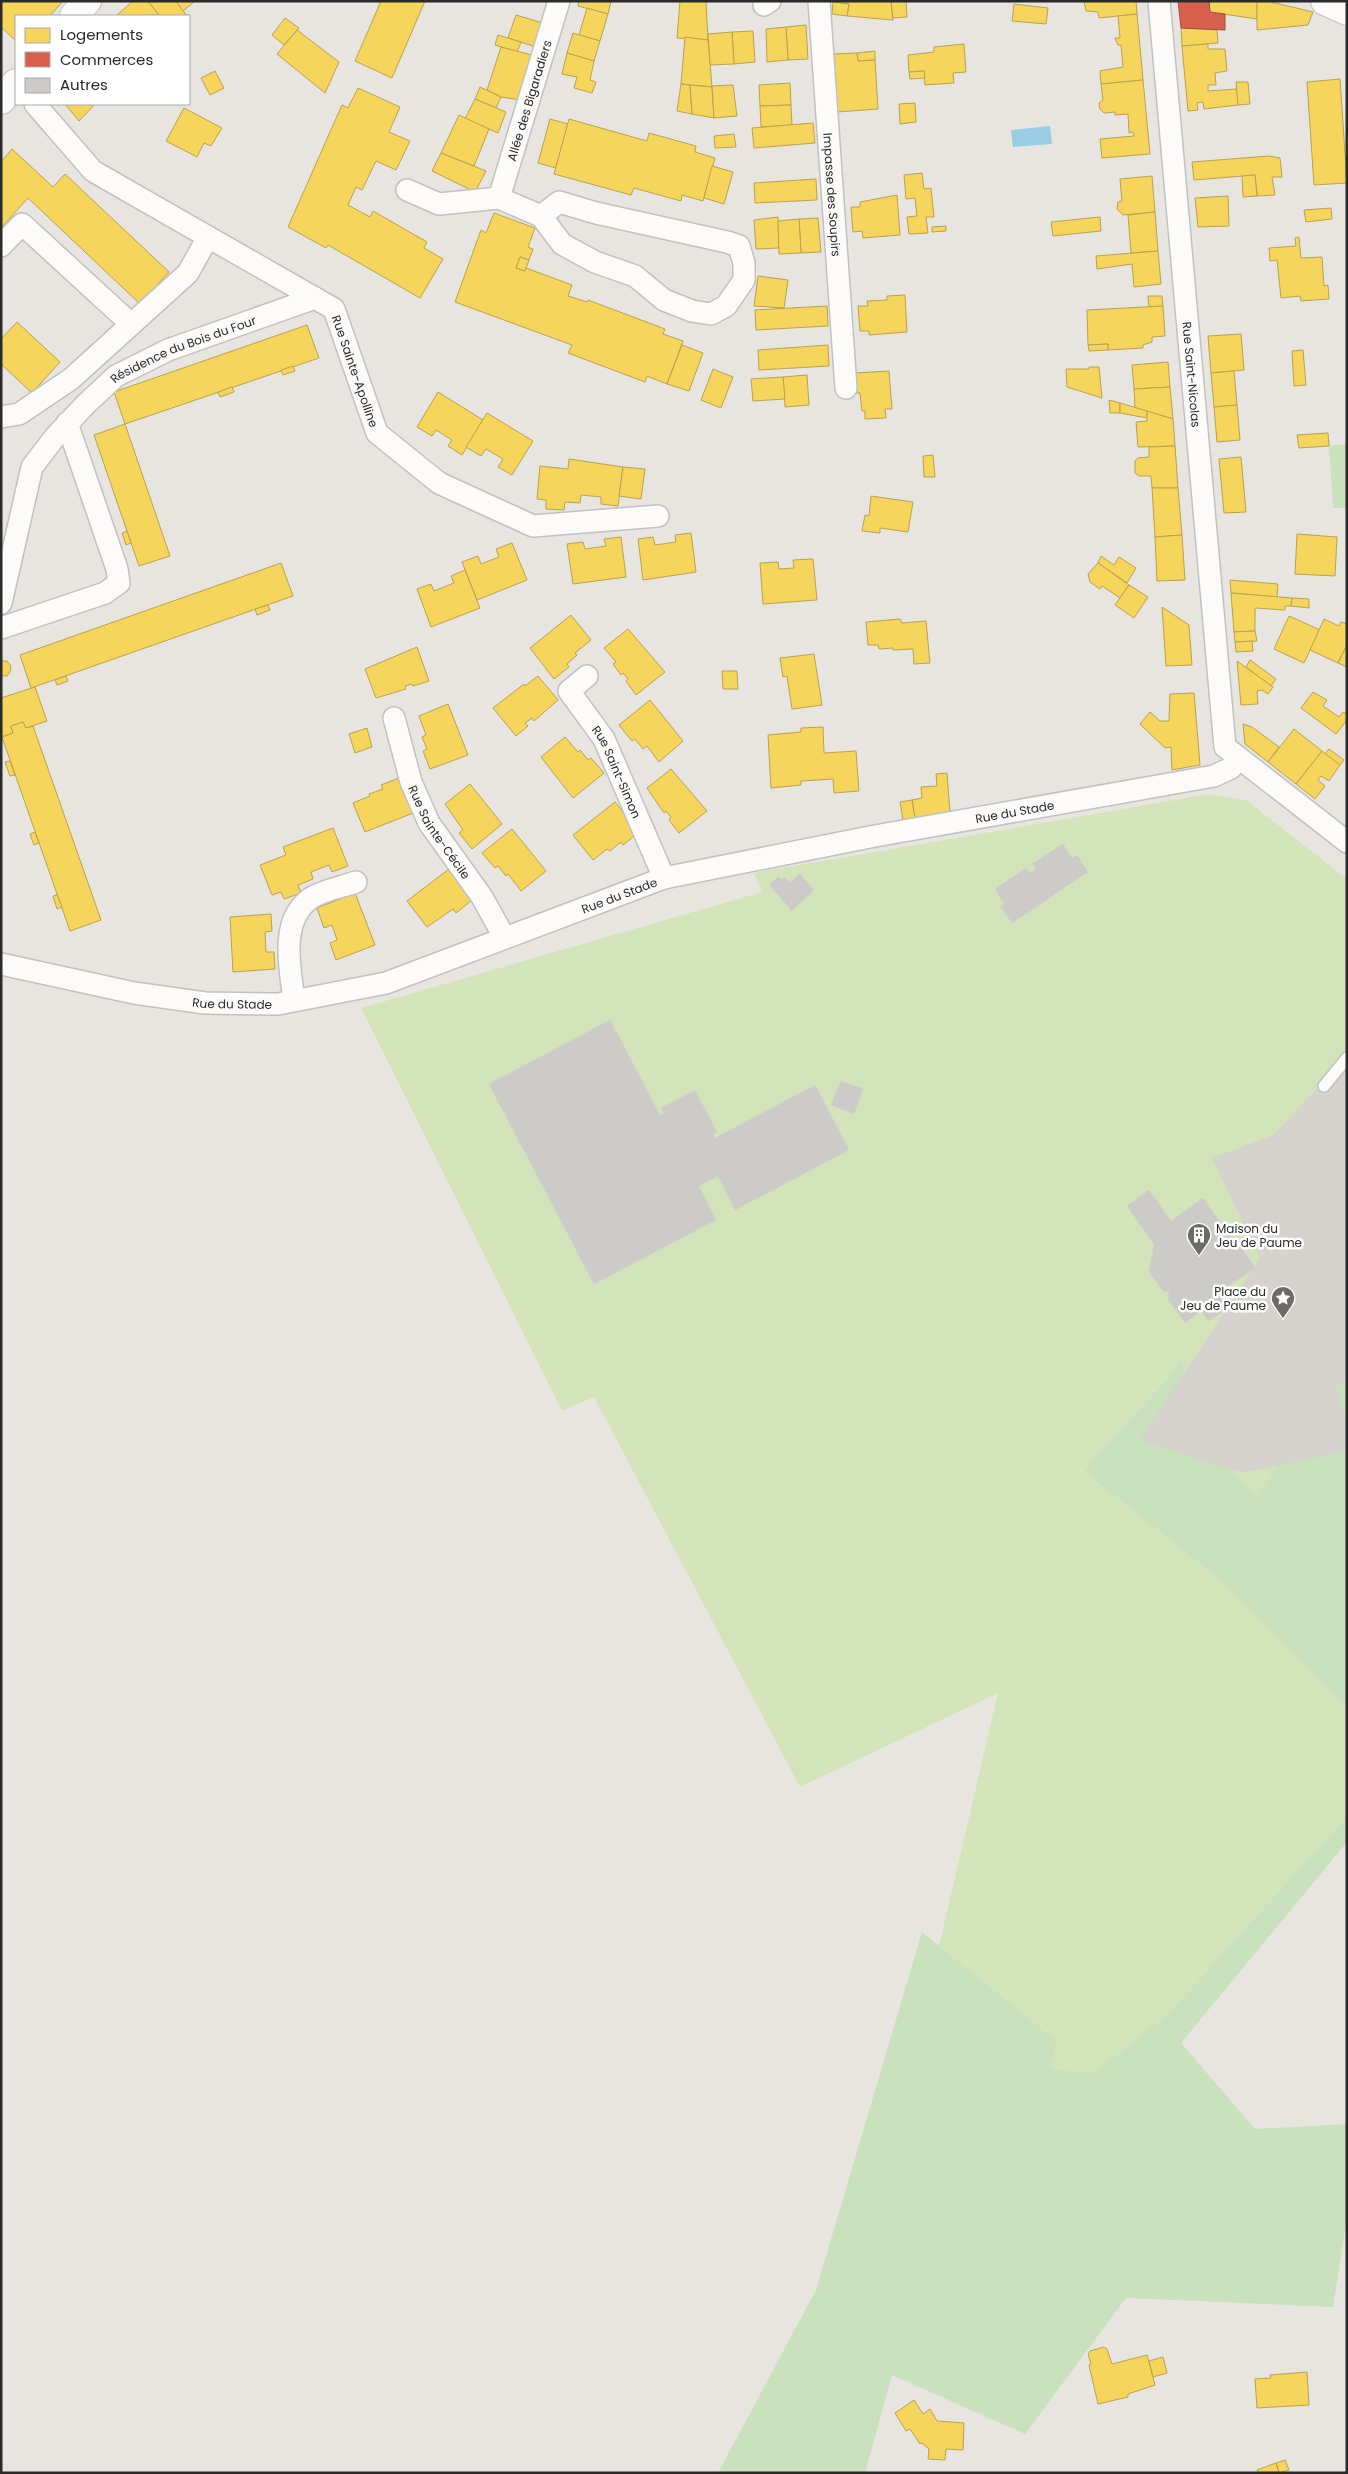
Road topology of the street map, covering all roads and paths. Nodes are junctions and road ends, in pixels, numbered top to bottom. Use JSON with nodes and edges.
{"nodes":[{"id":1,"x":87,"y":1,"type":"edge"},
{"id":2,"x":559,"y":1,"type":"edge"},
{"id":3,"x":818,"y":1,"type":"edge"},
{"id":4,"x":1159,"y":1,"type":"edge"},
{"id":5,"x":75,"y":15,"type":"edge"},
{"id":6,"x":15,"y":84,"type":"edge"},
{"id":7,"x":1,"y":100,"type":"edge"},
{"id":8,"x":36,"y":105,"type":"edge"},
{"id":9,"x":407,"y":190,"type":"dead end"},
{"id":10,"x":498,"y":198,"type":"junction"},
{"id":11,"x":541,"y":216,"type":"junction"},
{"id":12,"x":208,"y":236,"type":"junction"},
{"id":13,"x":1,"y":246,"type":"edge"},
{"id":14,"x":315,"y":298,"type":"junction"},
{"id":15,"x":131,"y":324,"type":"junction"},
{"id":16,"x":846,"y":388,"type":"dead end"},
{"id":17,"x":1,"y":417,"type":"edge"},
{"id":18,"x":67,"y":423,"type":"junction"},
{"id":19,"x":658,"y":516,"type":"dead end"},
{"id":20,"x":1,"y":603,"type":"edge"},
{"id":21,"x":1,"y":628,"type":"edge"},
{"id":22,"x":587,"y":676,"type":"dead end"},
{"id":23,"x":394,"y":718,"type":"dead end"},
{"id":24,"x":1232,"y":752,"type":"junction"},
{"id":25,"x":1347,"y":842,"type":"edge"},
{"id":26,"x":664,"y":878,"type":"junction"},
{"id":27,"x":356,"y":882,"type":"dead end"},
{"id":28,"x":504,"y":937,"type":"junction"},
{"id":29,"x":1,"y":964,"type":"edge"},
{"id":30,"x":294,"y":1000,"type":"junction"},
{"id":31,"x":1347,"y":1058,"type":"edge"},
{"id":32,"x":1324,"y":1086,"type":"dead end"}],
"edges":[{"from":1,"to":5,"type":"main road"},
{"from":2,"to":10,"type":"street","name":"Allée des Bigaradiers"},
{"from":3,"to":16,"type":"street","name":"Impasse des Soupirs"},
{"from":4,"to":24,"type":"street","name":"Rue Saint-Nicolas"},
{"from":6,"to":7,"type":"main road"},
{"from":8,"to":12,"type":"street","name":"Rue Sainte-Apolline"},
{"from":9,"to":10,"type":"street"},
{"from":10,"to":11,"type":"street"},
{"from":11,"to":11,"type":"street"},
{"from":12,"to":14,"type":"street","name":"Rue Sainte-Apolline"},
{"from":12,"to":15,"type":"street"},
{"from":13,"to":15,"type":"street"},
{"from":14,"to":18,"type":"street","name":"Résidence du Bois du Four"},
{"from":14,"to":19,"type":"street","name":"Rue Sainte-Apolline"},
{"from":15,"to":17,"type":"street"},
{"from":18,"to":20,"type":"street","name":"Résidence du Bois du Four"},
{"from":18,"to":21,"type":"street"},
{"from":22,"to":26,"type":"street","name":"Rue Saint-Simon"},
{"from":23,"to":28,"type":"street","name":"Rue Sainte-Cécile"},
{"from":24,"to":25,"type":"street"},
{"from":24,"to":26,"type":"street","name":"Rue du Stade"},
{"from":26,"to":28,"type":"street","name":"Rue du Stade"},
{"from":27,"to":30,"type":"street"},
{"from":28,"to":30,"type":"street","name":"Rue du Stade"},
{"from":29,"to":30,"type":"street","name":"Rue du Stade"},
{"from":31,"to":32,"type":"lane"}]}
